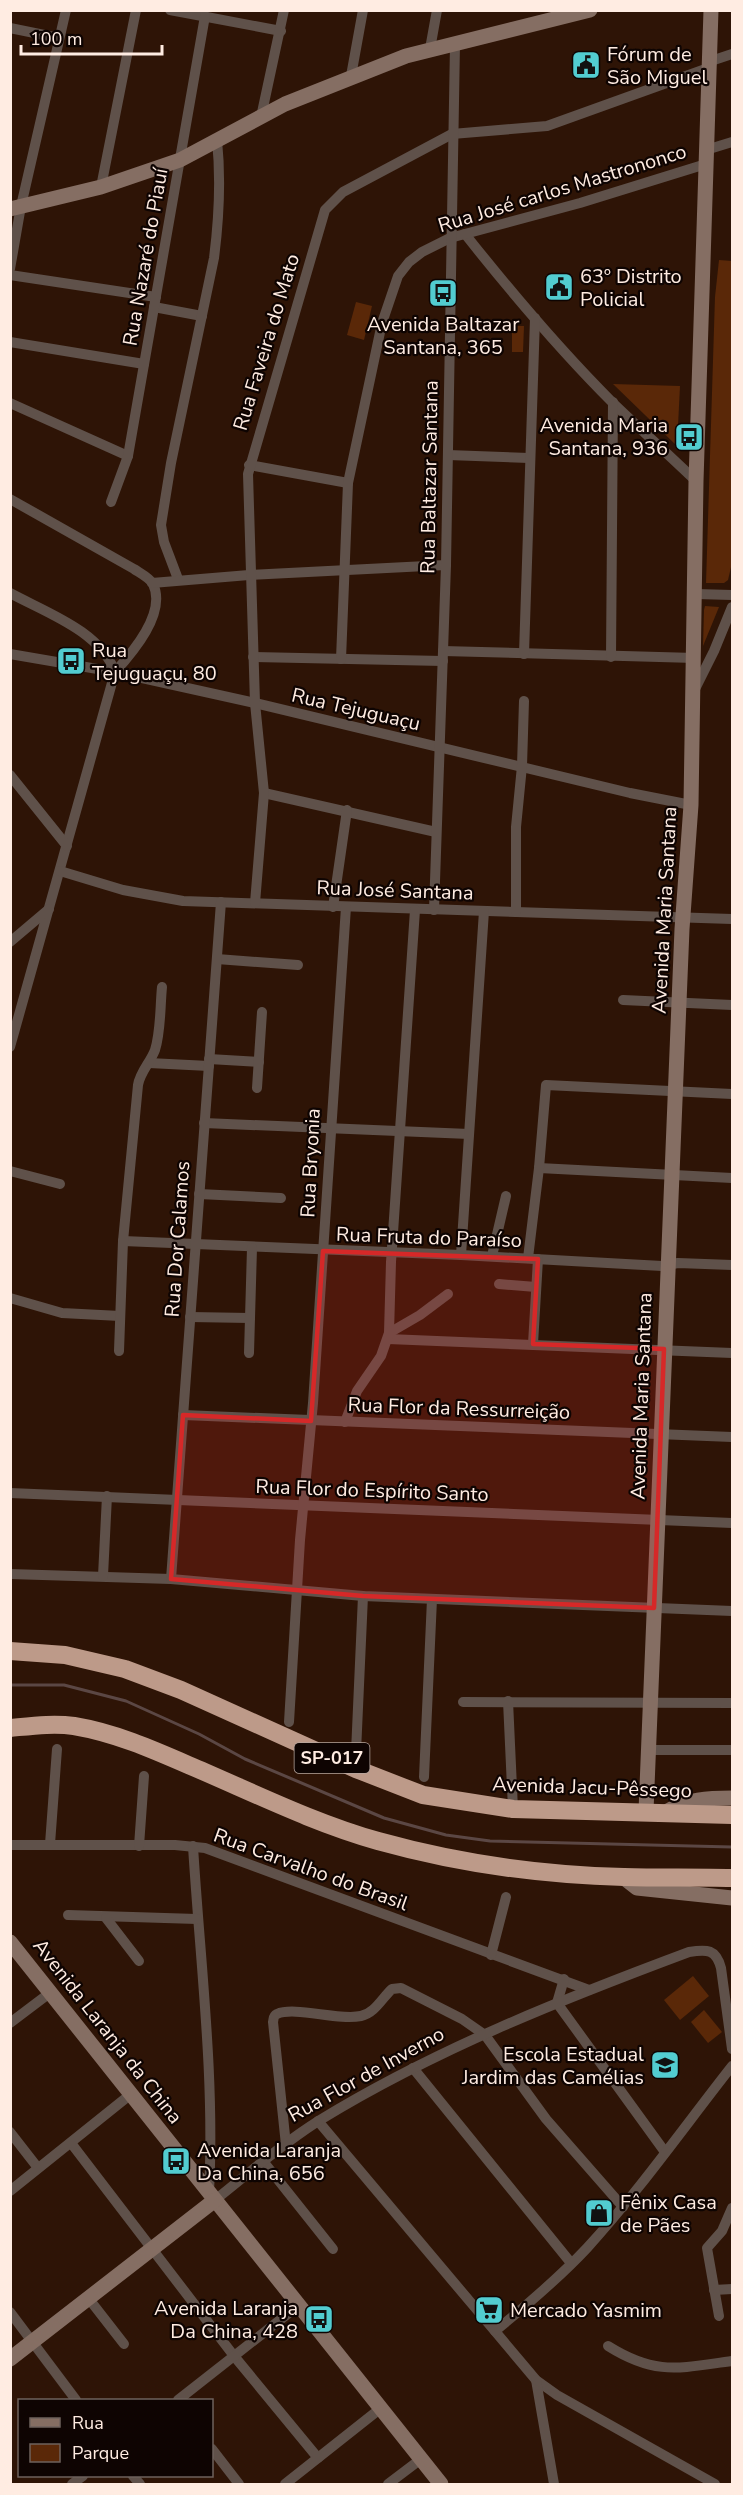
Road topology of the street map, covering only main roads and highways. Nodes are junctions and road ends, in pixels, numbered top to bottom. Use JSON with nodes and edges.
{"nodes":[{"id":1,"x":10,"y":1651,"type":"edge"},
{"id":2,"x":10,"y":1728,"type":"edge"},
{"id":3,"x":732,"y":1815,"type":"edge"},
{"id":4,"x":732,"y":1878,"type":"edge"}],
"edges":[{"from":1,"to":3,"type":"highway","name":"Avenida Jacu-Pêssego","number":"SP-017"},
{"from":2,"to":4,"type":"highway"}]}
